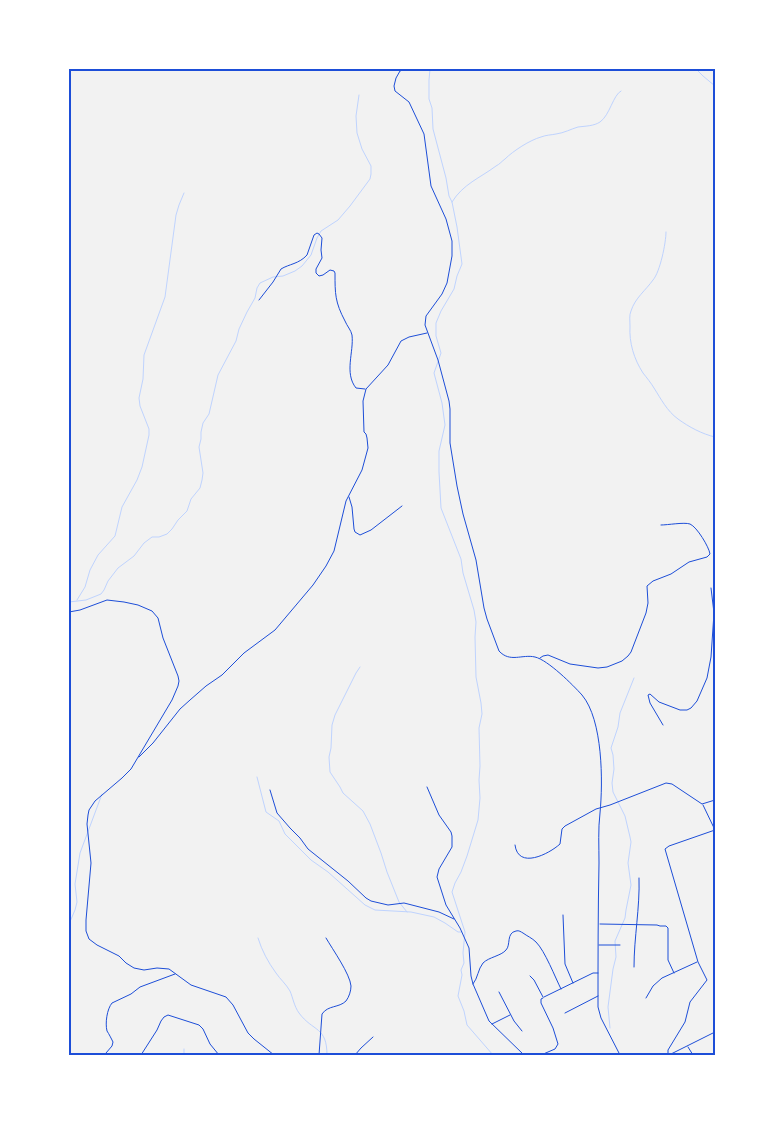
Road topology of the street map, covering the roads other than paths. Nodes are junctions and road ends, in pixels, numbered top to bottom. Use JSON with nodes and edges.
{"nodes":[{"id":1,"x":404,"y":69,"type":"edge"},
{"id":2,"x":259,"y":300,"type":"dead end"},
{"id":3,"x":427,"y":333,"type":"junction"},
{"id":4,"x":366,"y":389,"type":"junction"},
{"id":5,"x":348,"y":496,"type":"junction"},
{"id":6,"x":402,"y":506,"type":"dead end"},
{"id":7,"x":661,"y":525,"type":"dead end"},
{"id":8,"x":711,"y":588,"type":"dead end"},
{"id":9,"x":69,"y":612,"type":"edge"},
{"id":10,"x":540,"y":659,"type":"junction"},
{"id":11,"x":664,"y":725,"type":"dead end"},
{"id":12,"x":137,"y":759,"type":"junction"},
{"id":13,"x":427,"y":787,"type":"dead end"},
{"id":14,"x":270,"y":790,"type":"dead end"},
{"id":15,"x":715,"y":800,"type":"edge"},
{"id":16,"x":702,"y":804,"type":"junction"},
{"id":17,"x":601,"y":808,"type":"junction"},
{"id":18,"x":715,"y":830,"type":"edge"},
{"id":19,"x":515,"y":845,"type":"dead end"},
{"id":20,"x":639,"y":878,"type":"dead end"},
{"id":21,"x":563,"y":915,"type":"dead end"},
{"id":22,"x":454,"y":919,"type":"junction"},
{"id":23,"x":599,"y":924,"type":"junction"},
{"id":24,"x":636,"y":924,"type":"junction"},
{"id":25,"x":326,"y":938,"type":"dead end"},
{"id":26,"x":599,"y":945,"type":"junction"},
{"id":27,"x":620,"y":945,"type":"dead end"},
{"id":28,"x":698,"y":962,"type":"junction"},
{"id":29,"x":634,"y":967,"type":"dead end"},
{"id":30,"x":674,"y":972,"type":"junction"},
{"id":31,"x":598,"y":973,"type":"junction"},
{"id":32,"x":176,"y":974,"type":"junction"},
{"id":33,"x":530,"y":976,"type":"dead end"},
{"id":34,"x":573,"y":983,"type":"junction"},
{"id":35,"x":473,"y":984,"type":"junction"},
{"id":36,"x":561,"y":989,"type":"junction"},
{"id":37,"x":499,"y":992,"type":"dead end"},
{"id":38,"x":598,"y":996,"type":"junction"},
{"id":39,"x":543,"y":998,"type":"junction"},
{"id":40,"x":646,"y":998,"type":"dead end"},
{"id":41,"x":565,"y":1013,"type":"dead end"},
{"id":42,"x":510,"y":1014,"type":"junction"},
{"id":43,"x":491,"y":1024,"type":"junction"},
{"id":44,"x":522,"y":1031,"type":"dead end"},
{"id":45,"x":715,"y":1032,"type":"edge"},
{"id":46,"x":373,"y":1037,"type":"dead end"},
{"id":47,"x":688,"y":1046,"type":"junction"},
{"id":48,"x":107,"y":1055,"type":"edge"},
{"id":49,"x":141,"y":1055,"type":"edge"},
{"id":50,"x":219,"y":1055,"type":"edge"},
{"id":51,"x":274,"y":1055,"type":"edge"},
{"id":52,"x":319,"y":1055,"type":"edge"},
{"id":53,"x":355,"y":1055,"type":"edge"},
{"id":54,"x":524,"y":1055,"type":"edge"},
{"id":55,"x":541,"y":1055,"type":"edge"},
{"id":56,"x":620,"y":1055,"type":"edge"},
{"id":57,"x":668,"y":1055,"type":"edge"},
{"id":58,"x":693,"y":1055,"type":"edge"}],
"edges":[{"from":1,"to":3,"type":"street"},
{"from":2,"to":4,"type":"street"},
{"from":3,"to":4,"type":"street"},
{"from":3,"to":10,"type":"street"},
{"from":4,"to":5,"type":"street"},
{"from":5,"to":6,"type":"street"},
{"from":5,"to":12,"type":"street"},
{"from":7,"to":10,"type":"street"},
{"from":8,"to":11,"type":"street"},
{"from":9,"to":12,"type":"street"},
{"from":10,"to":17,"type":"street"},
{"from":12,"to":32,"type":"street"},
{"from":13,"to":22,"type":"street"},
{"from":14,"to":22,"type":"street"},
{"from":15,"to":16,"type":"street"},
{"from":16,"to":17,"type":"street"},
{"from":16,"to":18,"type":"street"},
{"from":17,"to":19,"type":"street"},
{"from":17,"to":23,"type":"street"},
{"from":18,"to":28,"type":"street"},
{"from":20,"to":24,"type":"street"},
{"from":21,"to":34,"type":"street"},
{"from":22,"to":35,"type":"street"},
{"from":23,"to":24,"type":"street"},
{"from":23,"to":26,"type":"street"},
{"from":24,"to":29,"type":"street"},
{"from":24,"to":30,"type":"street"},
{"from":25,"to":52,"type":"street"},
{"from":26,"to":27,"type":"street"},
{"from":26,"to":31,"type":"street"},
{"from":28,"to":30,"type":"street"},
{"from":28,"to":57,"type":"street"},
{"from":30,"to":40,"type":"street"},
{"from":31,"to":34,"type":"street"},
{"from":31,"to":38,"type":"street"},
{"from":32,"to":48,"type":"street"},
{"from":32,"to":51,"type":"street"},
{"from":33,"to":39,"type":"street"},
{"from":34,"to":36,"type":"street"},
{"from":35,"to":36,"type":"street"},
{"from":35,"to":43,"type":"street"},
{"from":36,"to":39,"type":"street"},
{"from":37,"to":42,"type":"street"},
{"from":38,"to":41,"type":"street"},
{"from":38,"to":56,"type":"street"},
{"from":39,"to":55,"type":"street"},
{"from":42,"to":43,"type":"street"},
{"from":42,"to":44,"type":"street"},
{"from":43,"to":54,"type":"street"},
{"from":45,"to":47,"type":"street"},
{"from":46,"to":53,"type":"street"},
{"from":47,"to":57,"type":"street"},
{"from":47,"to":58,"type":"street"},
{"from":49,"to":50,"type":"street"}]}
